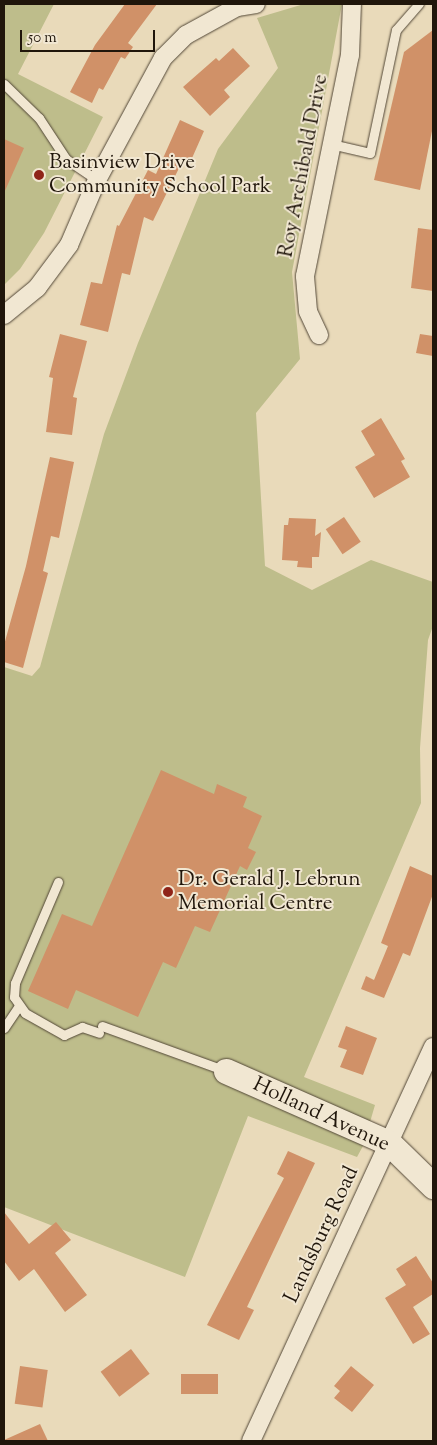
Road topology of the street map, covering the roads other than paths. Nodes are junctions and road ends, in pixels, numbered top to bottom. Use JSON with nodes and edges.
{"nodes":[{"id":1,"x":256,"y":4,"type":"edge"},
{"id":2,"x":352,"y":4,"type":"edge"},
{"id":3,"x":419,"y":4,"type":"edge"},
{"id":4,"x":237,"y":6,"type":"edge"},
{"id":5,"x":4,"y":84,"type":"edge"},
{"id":6,"x":331,"y":144,"type":"junction"},
{"id":7,"x":97,"y":180,"type":"junction"},
{"id":8,"x":4,"y":315,"type":"edge"},
{"id":9,"x":319,"y":335,"type":"dead end"},
{"id":10,"x":58,"y":882,"type":"dead end"},
{"id":11,"x":18,"y":1007,"type":"junction"},
{"id":12,"x":4,"y":1028,"type":"edge"},
{"id":13,"x":433,"y":1047,"type":"edge"},
{"id":14,"x":226,"y":1071,"type":"joint"},
{"id":15,"x":389,"y":1143,"type":"junction"},
{"id":16,"x":433,"y":1186,"type":"edge"},
{"id":17,"x":251,"y":1441,"type":"edge"}],
"edges":[{"from":1,"to":4,"type":"street"},
{"from":2,"to":6,"type":"street","name":"Roy Archibald Drive"},
{"from":3,"to":6,"type":"lane"},
{"from":4,"to":7,"type":"street"},
{"from":5,"to":7,"type":"lane"},
{"from":6,"to":9,"type":"street","name":"Roy Archibald Drive"},
{"from":7,"to":8,"type":"street"},
{"from":10,"to":11,"type":"lane"},
{"from":11,"to":12,"type":"lane"},
{"from":11,"to":14,"type":"lane"},
{"from":13,"to":15,"type":"street","name":"Landsburg Road"},
{"from":14,"to":15,"type":"street","name":"Holland Avenue"},
{"from":15,"to":16,"type":"street","name":"Holland Avenue"},
{"from":15,"to":17,"type":"street","name":"Landsburg Road"}]}
